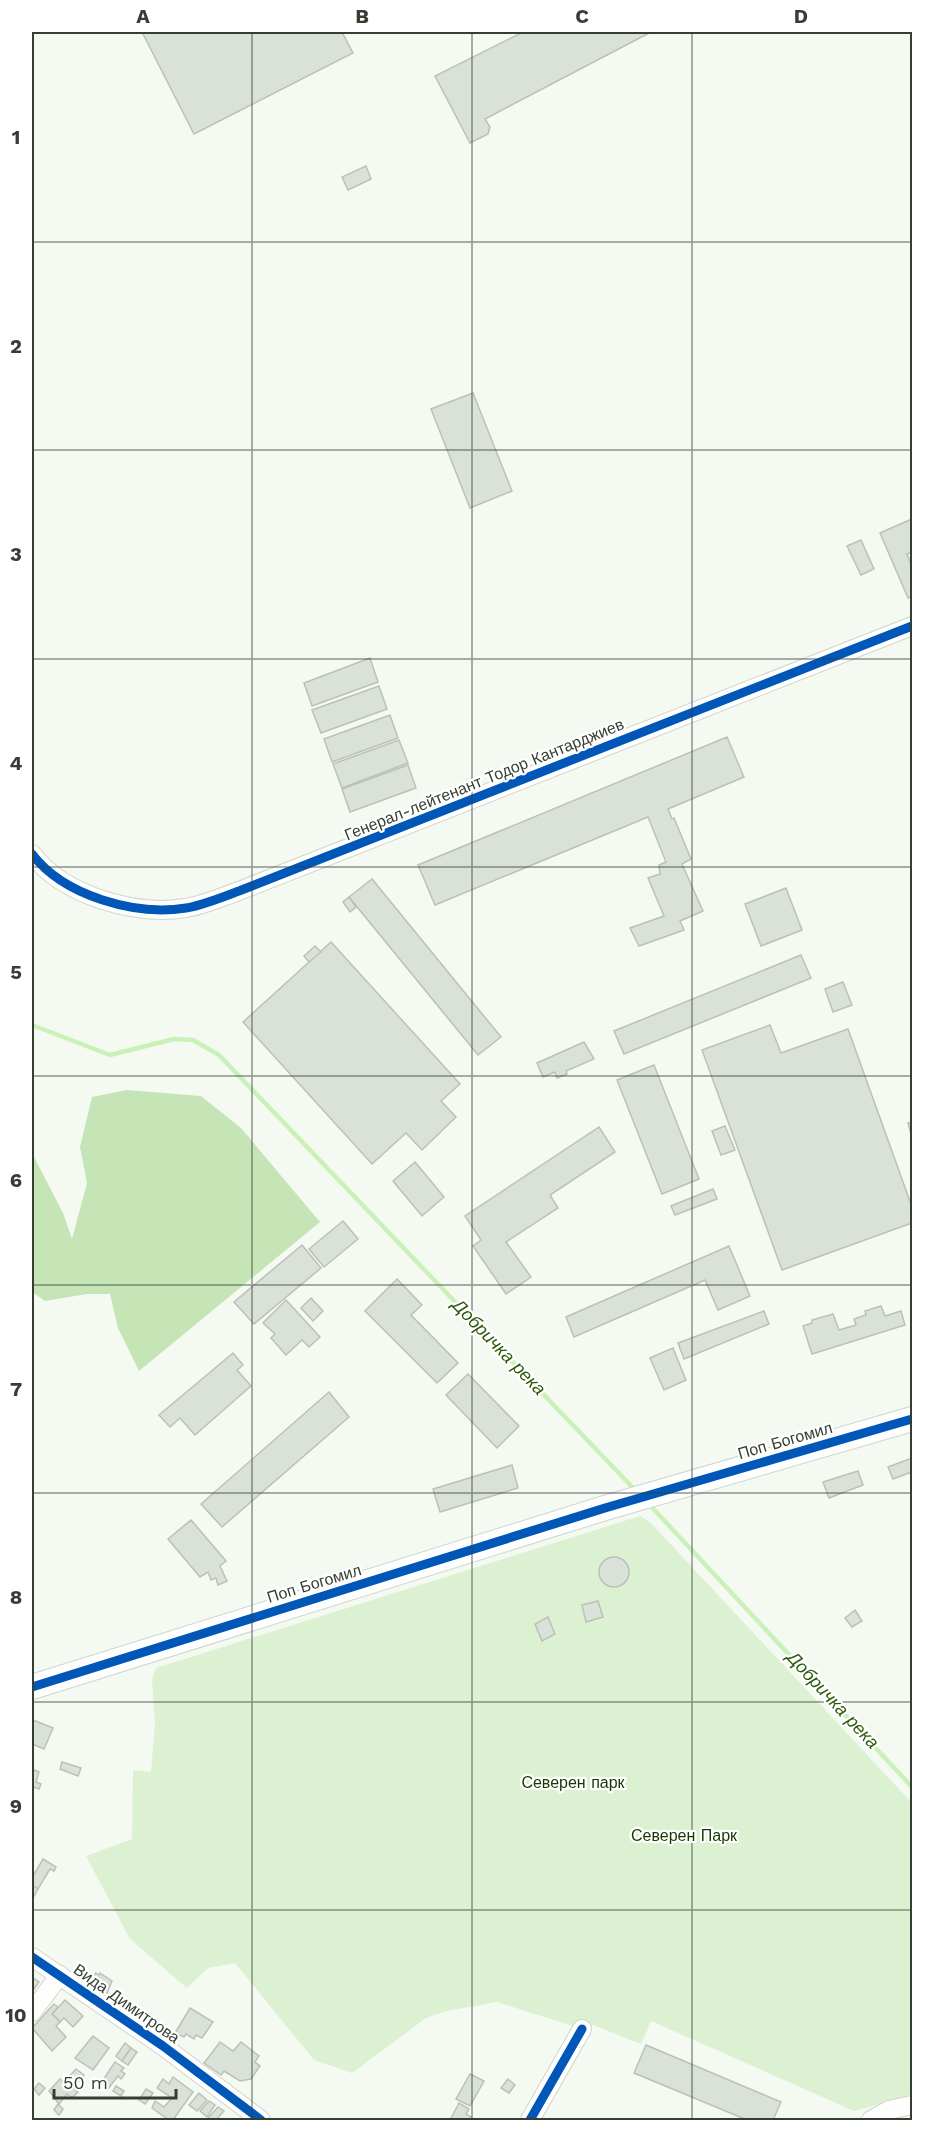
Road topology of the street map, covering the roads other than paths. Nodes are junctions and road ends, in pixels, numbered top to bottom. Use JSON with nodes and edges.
{"nodes":[{"id":1,"x":912,"y":626,"type":"edge"},
{"id":2,"x":32,"y":854,"type":"edge"},
{"id":3,"x":912,"y":1419,"type":"edge"},
{"id":4,"x":32,"y":1687,"type":"edge"},
{"id":5,"x":32,"y":1957,"type":"edge"},
{"id":6,"x":60,"y":1975,"type":"junction"},
{"id":7,"x":32,"y":2012,"type":"edge"},
{"id":8,"x":582,"y":2029,"type":"dead end"},
{"id":9,"x":912,"y":2105,"type":"edge"},
{"id":10,"x":261,"y":2121,"type":"edge"},
{"id":11,"x":530,"y":2121,"type":"edge"},
{"id":12,"x":871,"y":2121,"type":"edge"}],
"edges":[{"from":1,"to":2,"type":"street","name":"Генерал-лейтенант Тодор Кантарджиев"},
{"from":3,"to":4,"type":"street","name":"Поп Богомил"},
{"from":5,"to":6,"type":"street","name":"Вида Димитрова"},
{"from":6,"to":7,"type":"street"},
{"from":6,"to":10,"type":"street","name":"Вида Димитрова"},
{"from":8,"to":11,"type":"street"},
{"from":9,"to":12,"type":"street"}]}
